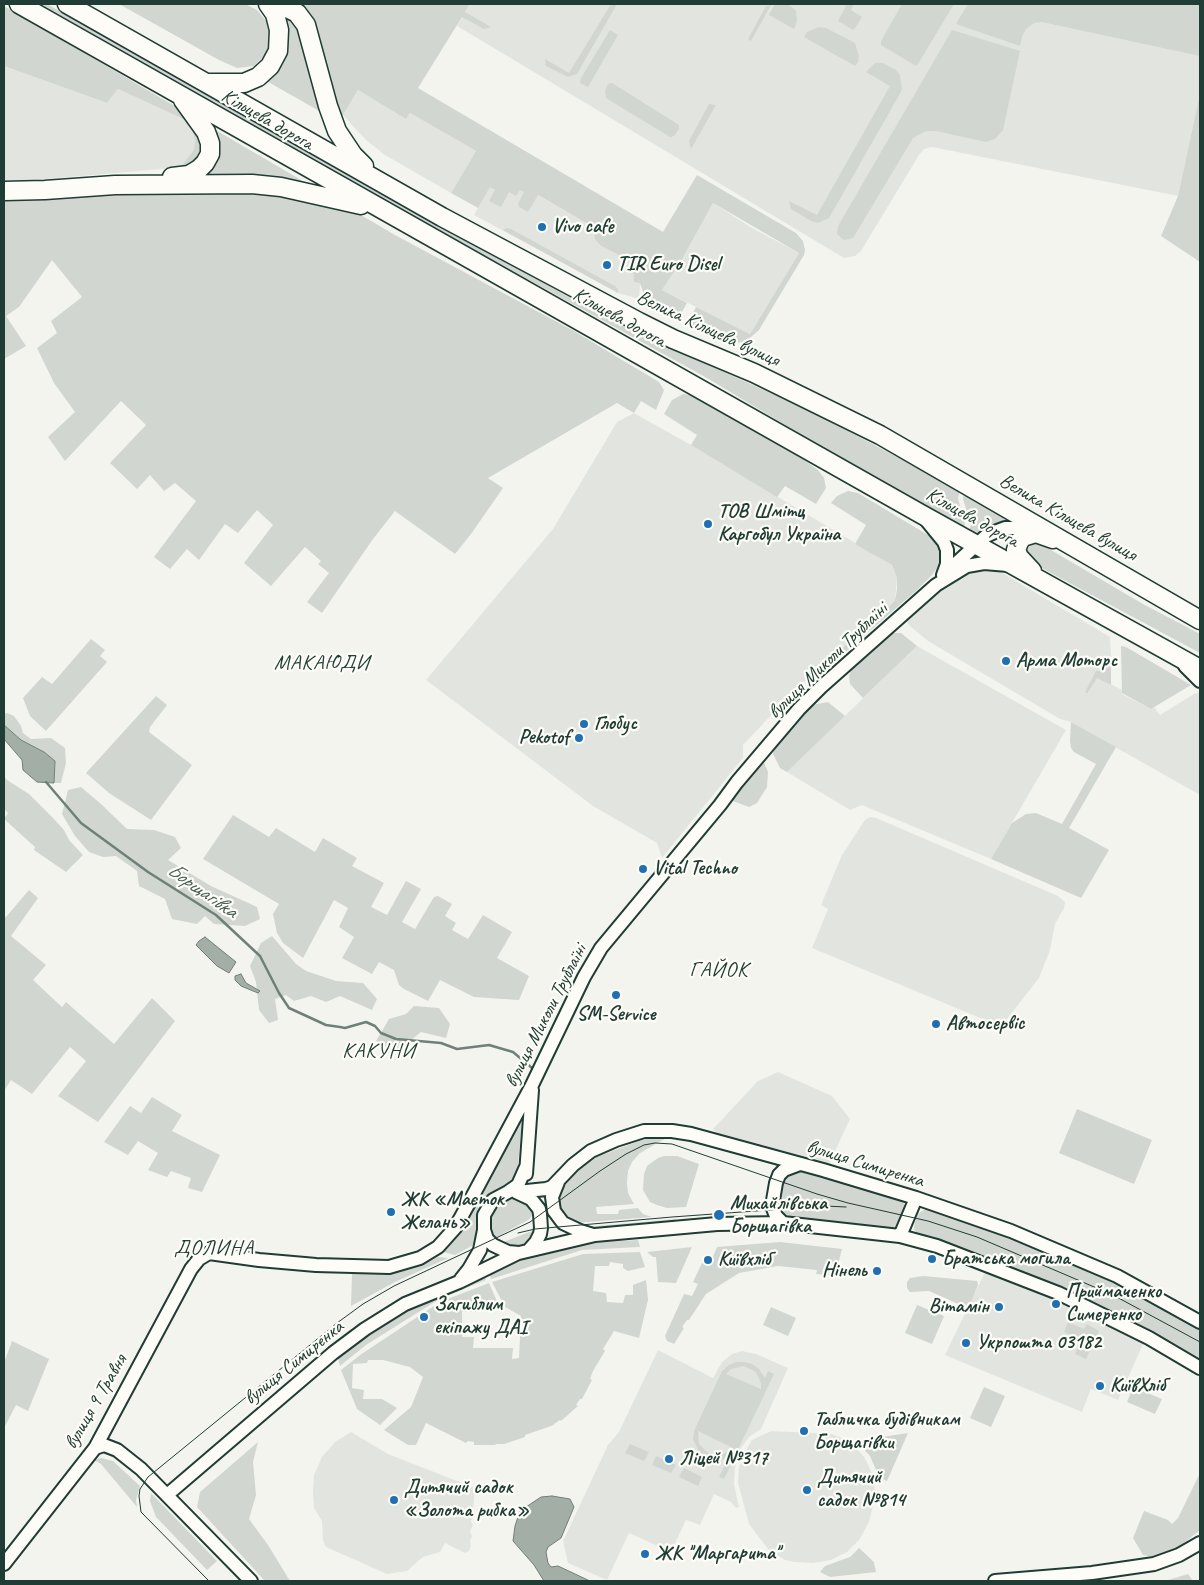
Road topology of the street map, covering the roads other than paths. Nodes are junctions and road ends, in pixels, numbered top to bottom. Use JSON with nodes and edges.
{"nodes":[{"id":1,"x":19,"y":4,"type":"edge"},
{"id":2,"x":67,"y":4,"type":"edge"},
{"id":3,"x":268,"y":4,"type":"edge"},
{"id":4,"x":280,"y":4,"type":"edge"},
{"id":5,"x":208,"y":83,"type":"junction"},
{"id":6,"x":179,"y":95,"type":"junction"},
{"id":7,"x":379,"y":181,"type":"junction"},
{"id":8,"x":115,"y":185,"type":"junction"},
{"id":9,"x":4,"y":191,"type":"edge"},
{"id":10,"x":383,"y":211,"type":"junction"},
{"id":11,"x":921,"y":514,"type":"junction"},
{"id":12,"x":1036,"y":533,"type":"junction"},
{"id":13,"x":1068,"y":543,"type":"junction"},
{"id":14,"x":977,"y":545,"type":"junction"},
{"id":15,"x":1013,"y":565,"type":"junction"},
{"id":16,"x":939,"y":581,"type":"junction"},
{"id":17,"x":1042,"y":582,"type":"junction"},
{"id":18,"x":1200,"y":620,"type":"edge"},
{"id":19,"x":1171,"y":652,"type":"junction"},
{"id":20,"x":1200,"y":669,"type":"edge"},
{"id":21,"x":1200,"y":681,"type":"edge"},
{"id":22,"x":532,"y":1085,"type":"junction"},
{"id":23,"x":800,"y":1164,"type":"junction"},
{"id":24,"x":526,"y":1167,"type":"junction"},
{"id":25,"x":558,"y":1182,"type":"junction"},
{"id":26,"x":521,"y":1194,"type":"junction"},
{"id":27,"x":916,"y":1198,"type":"junction"},
{"id":28,"x":783,"y":1224,"type":"junction"},
{"id":29,"x":484,"y":1230,"type":"junction"},
{"id":30,"x":595,"y":1236,"type":"junction"},
{"id":31,"x":900,"y":1236,"type":"junction"},
{"id":32,"x":524,"y":1252,"type":"junction"},
{"id":33,"x":209,"y":1253,"type":"joint"},
{"id":34,"x":459,"y":1282,"type":"junction"},
{"id":35,"x":1200,"y":1322,"type":"edge"},
{"id":36,"x":1200,"y":1368,"type":"edge"},
{"id":37,"x":95,"y":1448,"type":"junction"},
{"id":38,"x":167,"y":1495,"type":"junction"},
{"id":39,"x":1200,"y":1543,"type":"edge"},
{"id":40,"x":4,"y":1564,"type":"edge"},
{"id":41,"x":250,"y":1581,"type":"edge"},
{"id":42,"x":995,"y":1581,"type":"edge"}],
"edges":[{"from":1,"to":6,"type":"highway","name":"Кільцева дорога"},
{"from":2,"to":5,"type":"highway","name":"Велика Кільцева вулиця"},
{"from":3,"to":5,"type":"highway"},
{"from":4,"to":7,"type":"highway"},
{"from":5,"to":7,"type":"highway","name":"Велика Кільцева вулиця"},
{"from":6,"to":8,"type":"highway"},
{"from":6,"to":10,"type":"highway","name":"Кільцева дорога"},
{"from":7,"to":13,"type":"highway","name":"Велика Кільцева вулиця"},
{"from":8,"to":9,"type":"highway"},
{"from":8,"to":10,"type":"highway"},
{"from":10,"to":11,"type":"highway","name":"Кільцева дорога"},
{"from":11,"to":14,"type":"highway","name":"Кільцева дорога"},
{"from":11,"to":16,"type":"street"},
{"from":12,"to":13,"type":"highway"},
{"from":12,"to":14,"type":"street"},
{"from":12,"to":17,"type":"highway"},
{"from":13,"to":18,"type":"highway","name":"Велика Кільцева вулиця"},
{"from":14,"to":15,"type":"highway","name":"Кільцева дорога"},
{"from":14,"to":16,"type":"street"},
{"from":15,"to":16,"type":"street","name":"вулиця Миколи Трублаїні"},
{"from":15,"to":17,"type":"highway","name":"Кільцева дорога"},
{"from":16,"to":22,"type":"street","name":"вулиця Миколи Трублаїні"},
{"from":17,"to":19,"type":"highway","name":"Кільцева дорога"},
{"from":19,"to":20,"type":"highway","name":"Кільцева дорога"},
{"from":19,"to":21,"type":"street"},
{"from":22,"to":24,"type":"street"},
{"from":22,"to":33,"type":"street","name":"вулиця Миколи Трублаїні"},
{"from":23,"to":25,"type":"street","name":"вулиця Симиренка"},
{"from":23,"to":27,"type":"street","name":"вулиця Симиренка"},
{"from":23,"to":28,"type":"street"},
{"from":24,"to":26,"type":"street"},
{"from":24,"to":26,"type":"street"},
{"from":25,"to":26,"type":"street"},
{"from":25,"to":30,"type":"street"},
{"from":26,"to":29,"type":"street"},
{"from":26,"to":32,"type":"street"},
{"from":27,"to":31,"type":"street"},
{"from":27,"to":35,"type":"street","name":"вулиця Симиренка"},
{"from":28,"to":30,"type":"street","name":"вулиця Симиренка"},
{"from":28,"to":31,"type":"street","name":"вулиця Симиренка"},
{"from":29,"to":32,"type":"street"},
{"from":29,"to":34,"type":"street"},
{"from":30,"to":32,"type":"street","name":"вулиця Симиренка"},
{"from":31,"to":36,"type":"street","name":"вулиця Симиренка"},
{"from":32,"to":34,"type":"street","name":"вулиця Симиренка"},
{"from":33,"to":37,"type":"street","name":"вулиця 9 Травня"},
{"from":34,"to":38,"type":"street","name":"вулиця Симиренка"},
{"from":37,"to":38,"type":"street"},
{"from":37,"to":40,"type":"street","name":"вулиця 9 Травня"},
{"from":38,"to":41,"type":"street"},
{"from":39,"to":42,"type":"street"}]}
